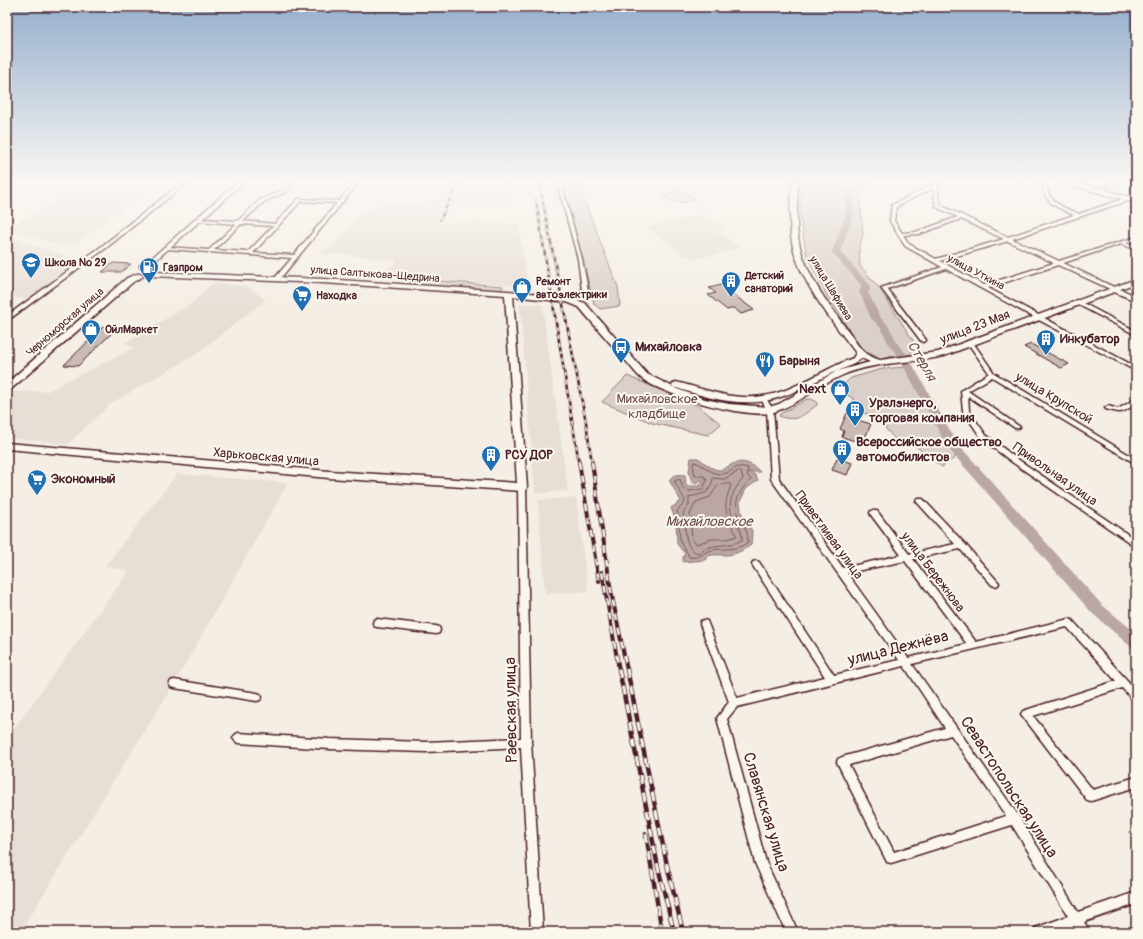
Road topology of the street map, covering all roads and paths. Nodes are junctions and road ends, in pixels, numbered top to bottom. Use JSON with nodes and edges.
{"nodes":[{"id":1,"x":131,"y":226,"type":"edge"},
{"id":2,"x":193,"y":226,"type":"edge"},
{"id":3,"x":235,"y":226,"type":"edge"},
{"id":4,"x":275,"y":226,"type":"edge"},
{"id":5,"x":320,"y":226,"type":"edge"},
{"id":6,"x":571,"y":226,"type":"edge"},
{"id":7,"x":795,"y":226,"type":"edge"},
{"id":8,"x":895,"y":226,"type":"edge"},
{"id":9,"x":936,"y":226,"type":"edge"},
{"id":10,"x":980,"y":226,"type":"edge"},
{"id":11,"x":1046,"y":226,"type":"edge"},
{"id":12,"x":900,"y":234,"type":"junction"},
{"id":13,"x":1136,"y":238,"type":"edge"},
{"id":14,"x":1008,"y":239,"type":"junction"},
{"id":15,"x":1122,"y":243,"type":"junction"},
{"id":16,"x":167,"y":248,"type":"junction"},
{"id":17,"x":1136,"y":249,"type":"edge"},
{"id":18,"x":210,"y":251,"type":"junction"},
{"id":19,"x":249,"y":254,"type":"junction"},
{"id":20,"x":294,"y":256,"type":"junction"},
{"id":21,"x":935,"y":261,"type":"junction"},
{"id":22,"x":1061,"y":263,"type":"junction"},
{"id":23,"x":161,"y":266,"type":"junction"},
{"id":24,"x":946,"y":267,"type":"junction"},
{"id":25,"x":137,"y":274,"type":"junction"},
{"id":26,"x":277,"y":279,"type":"junction"},
{"id":27,"x":1136,"y":281,"type":"edge"},
{"id":28,"x":984,"y":288,"type":"junction"},
{"id":29,"x":1114,"y":289,"type":"junction"},
{"id":30,"x":509,"y":293,"type":"junction"},
{"id":31,"x":1136,"y":299,"type":"edge"},
{"id":32,"x":568,"y":300,"type":"junction"},
{"id":33,"x":1077,"y":302,"type":"junction"},
{"id":34,"x":1037,"y":317,"type":"junction"},
{"id":35,"x":7,"y":319,"type":"edge"},
{"id":36,"x":1136,"y":333,"type":"edge"},
{"id":37,"x":923,"y":340,"type":"dead end"},
{"id":38,"x":970,"y":342,"type":"junction"},
{"id":39,"x":860,"y":353,"type":"junction"},
{"id":40,"x":879,"y":362,"type":"junction"},
{"id":41,"x":845,"y":364,"type":"junction"},
{"id":42,"x":636,"y":368,"type":"junction"},
{"id":43,"x":1136,"y":369,"type":"edge"},
{"id":44,"x":836,"y":371,"type":"junction"},
{"id":45,"x":992,"y":374,"type":"junction"},
{"id":46,"x":7,"y":388,"type":"edge"},
{"id":47,"x":964,"y":391,"type":"junction"},
{"id":48,"x":764,"y":399,"type":"junction"},
{"id":49,"x":1136,"y":401,"type":"edge"},
{"id":50,"x":1108,"y":408,"type":"dead end"},
{"id":51,"x":770,"y":410,"type":"junction"},
{"id":52,"x":1016,"y":427,"type":"dead end"},
{"id":53,"x":7,"y":446,"type":"edge"},
{"id":54,"x":1136,"y":462,"type":"edge"},
{"id":55,"x":522,"y":487,"type":"junction"},
{"id":56,"x":920,"y":501,"type":"dead end"},
{"id":57,"x":874,"y":513,"type":"dead end"},
{"id":58,"x":1136,"y":544,"type":"edge"},
{"id":59,"x":962,"y":546,"type":"junction"},
{"id":60,"x":906,"y":558,"type":"junction"},
{"id":61,"x":756,"y":564,"type":"dead end"},
{"id":62,"x":840,"y":571,"type":"junction"},
{"id":63,"x":995,"y":583,"type":"dead end"},
{"id":64,"x":376,"y":623,"type":"dead end"},
{"id":65,"x":704,"y":624,"type":"dead end"},
{"id":66,"x":436,"y":630,"type":"dead end"},
{"id":67,"x":973,"y":645,"type":"junction"},
{"id":68,"x":905,"y":661,"type":"junction"},
{"id":69,"x":832,"y":680,"type":"junction"},
{"id":70,"x":1124,"y":683,"type":"junction"},
{"id":71,"x":174,"y":684,"type":"dead end"},
{"id":72,"x":257,"y":697,"type":"dead end"},
{"id":73,"x":1136,"y":697,"type":"edge"},
{"id":74,"x":734,"y":703,"type":"junction"},
{"id":75,"x":953,"y":730,"type":"junction"},
{"id":76,"x":238,"y":738,"type":"dead end"},
{"id":77,"x":526,"y":742,"type":"junction"},
{"id":78,"x":1136,"y":782,"type":"edge"},
{"id":79,"x":1014,"y":819,"type":"junction"},
{"id":80,"x":1136,"y":898,"type":"edge"},
{"id":81,"x":1075,"y":919,"type":"junction"},
{"id":82,"x":537,"y":932,"type":"edge"},
{"id":83,"x":792,"y":932,"type":"edge"},
{"id":84,"x":1039,"y":932,"type":"edge"},
{"id":85,"x":1084,"y":932,"type":"edge"}],
"edges":[{"from":1,"to":35,"type":"street"},
{"from":2,"to":16,"type":"main road"},
{"from":3,"to":18,"type":"street"},
{"from":4,"to":19,"type":"street"},
{"from":5,"to":20,"type":"street"},
{"from":6,"to":32,"type":"street"},
{"from":7,"to":39,"type":"main road","name":"улица Шафиева"},
{"from":8,"to":12,"type":"street","name":"улица Уткина"},
{"from":9,"to":12,"type":"street"},
{"from":10,"to":14,"type":"street"},
{"from":11,"to":14,"type":"street"},
{"from":12,"to":21,"type":"street","name":"улица Уткина"},
{"from":13,"to":15,"type":"street"},
{"from":14,"to":21,"type":"street"},
{"from":14,"to":22,"type":"street"},
{"from":15,"to":17,"type":"street"},
{"from":15,"to":22,"type":"street"},
{"from":16,"to":18,"type":"street"},
{"from":16,"to":23,"type":"main road"},
{"from":18,"to":19,"type":"street"},
{"from":19,"to":20,"type":"street"},
{"from":20,"to":26,"type":"street"},
{"from":21,"to":24,"type":"street","name":"улица Уткина"},
{"from":22,"to":28,"type":"street"},
{"from":22,"to":29,"type":"street"},
{"from":23,"to":25,"type":"main road"},
{"from":23,"to":25,"type":"main road"},
{"from":23,"to":26,"type":"main road","name":"улица Салтыкова-Щедрина"},
{"from":24,"to":28,"type":"street","name":"улица Уткина"},
{"from":24,"to":37,"type":"street"},
{"from":25,"to":46,"type":"main road","name":"Черноморская улица"},
{"from":26,"to":30,"type":"main road","name":"улица Салтыкова-Щедрина"},
{"from":27,"to":29,"type":"main road","name":"улица 23 Мая"},
{"from":28,"to":34,"type":"street","name":"улица Уткина"},
{"from":29,"to":31,"type":"main road"},
{"from":29,"to":33,"type":"main road","name":"улица 23 Мая"},
{"from":30,"to":32,"type":"main road","name":"улица Салтыкова-Щедрина"},
{"from":30,"to":55,"type":"main road"},
{"from":32,"to":42,"type":"main road","name":"улица Салтыкова-Щедрина"},
{"from":33,"to":34,"type":"main road","name":"улица 23 Мая"},
{"from":33,"to":36,"type":"street"},
{"from":34,"to":38,"type":"main road","name":"улица 23 Мая"},
{"from":34,"to":43,"type":"street","name":"улица Уткина"},
{"from":38,"to":40,"type":"main road","name":"улица 23 Мая"},
{"from":38,"to":45,"type":"street","name":"улица Крупской"},
{"from":39,"to":40,"type":"main road"},
{"from":39,"to":41,"type":"main road"},
{"from":40,"to":41,"type":"main road"},
{"from":40,"to":44,"type":"main road"},
{"from":41,"to":44,"type":"main road"},
{"from":42,"to":48,"type":"main road"},
{"from":42,"to":51,"type":"main road"},
{"from":44,"to":48,"type":"main road"},
{"from":44,"to":51,"type":"main road"},
{"from":45,"to":47,"type":"street"},
{"from":45,"to":54,"type":"street","name":"улица Крупской"},
{"from":47,"to":52,"type":"street","name":"Привольная улица"},
{"from":47,"to":58,"type":"street","name":"Привольная улица"},
{"from":48,"to":51,"type":"street"},
{"from":49,"to":50,"type":"street"},
{"from":51,"to":62,"type":"street","name":"Приветливая улица"},
{"from":53,"to":55,"type":"main road","name":"Харьковская улица"},
{"from":55,"to":77,"type":"street","name":"Раевская улица"},
{"from":56,"to":59,"type":"street"},
{"from":57,"to":60,"type":"street","name":"улица Бережнова"},
{"from":59,"to":60,"type":"street"},
{"from":59,"to":63,"type":"street"},
{"from":60,"to":62,"type":"street"},
{"from":60,"to":67,"type":"street","name":"улица Бережнова"},
{"from":61,"to":69,"type":"street"},
{"from":62,"to":68,"type":"street","name":"Приветливая улица"},
{"from":64,"to":66,"type":"street"},
{"from":65,"to":74,"type":"street"},
{"from":67,"to":68,"type":"street","name":"улица Дежнёва"},
{"from":67,"to":70,"type":"street","name":"улица Дежнёва"},
{"from":68,"to":69,"type":"street","name":"улица Дежнёва"},
{"from":68,"to":75,"type":"street","name":"Севастопольская улица"},
{"from":69,"to":74,"type":"street","name":"улица Дежнёва"},
{"from":70,"to":73,"type":"street"},
{"from":70,"to":78,"type":"street"},
{"from":71,"to":72,"type":"street"},
{"from":74,"to":83,"type":"street","name":"Славянская улица"},
{"from":75,"to":79,"type":"street","name":"Севастопольская улица"},
{"from":75,"to":79,"type":"street"},
{"from":76,"to":77,"type":"street"},
{"from":77,"to":82,"type":"street","name":"Раевская улица"},
{"from":79,"to":81,"type":"street","name":"Севастопольская улица"},
{"from":80,"to":81,"type":"street"},
{"from":81,"to":84,"type":"street"},
{"from":81,"to":85,"type":"street","name":"Севастопольская улица"}]}
